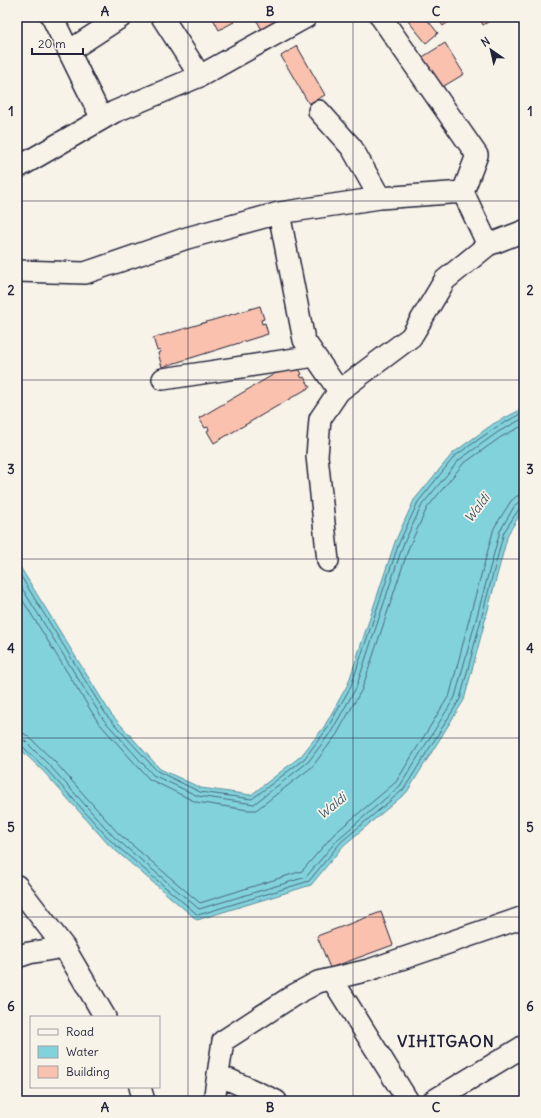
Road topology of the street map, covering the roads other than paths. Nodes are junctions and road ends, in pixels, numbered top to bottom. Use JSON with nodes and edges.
{"nodes":[{"id":1,"x":52,"y":17,"type":"edge"},
{"id":2,"x":121,"y":17,"type":"edge"},
{"id":3,"x":162,"y":17,"type":"edge"},
{"id":4,"x":306,"y":17,"type":"edge"},
{"id":5,"x":382,"y":17,"type":"edge"},
{"id":6,"x":69,"y":51,"type":"junction"},
{"id":7,"x":200,"y":76,"type":"junction"},
{"id":8,"x":319,"y":111,"type":"dead end"},
{"id":9,"x":102,"y":119,"type":"junction"},
{"id":10,"x":17,"y":168,"type":"edge"},
{"id":11,"x":463,"y":192,"type":"junction"},
{"id":12,"x":380,"y":198,"type":"junction"},
{"id":13,"x":279,"y":213,"type":"junction"},
{"id":14,"x":524,"y":231,"type":"edge"},
{"id":15,"x":488,"y":245,"type":"junction"},
{"id":16,"x":17,"y":271,"type":"edge"},
{"id":17,"x":315,"y":356,"type":"junction"},
{"id":18,"x":163,"y":379,"type":"dead end"},
{"id":19,"x":339,"y":391,"type":"junction"},
{"id":20,"x":328,"y":561,"type":"dead end"},
{"id":21,"x":17,"y":886,"type":"edge"},
{"id":22,"x":524,"y":916,"type":"edge"},
{"id":23,"x":64,"y":947,"type":"junction"},
{"id":24,"x":17,"y":957,"type":"edge"},
{"id":25,"x":332,"y":979,"type":"junction"},
{"id":26,"x":104,"y":1016,"type":"edge"},
{"id":27,"x":524,"y":1046,"type":"edge"},
{"id":28,"x":219,"y":1075,"type":"junction"},
{"id":29,"x":140,"y":1088,"type":"edge"},
{"id":30,"x":144,"y":1101,"type":"edge"},
{"id":31,"x":214,"y":1101,"type":"edge"},
{"id":32,"x":276,"y":1101,"type":"edge"},
{"id":33,"x":408,"y":1101,"type":"edge"},
{"id":34,"x":433,"y":1101,"type":"edge"}],
"edges":[{"from":1,"to":6,"type":"street"},
{"from":2,"to":6,"type":"street"},
{"from":3,"to":7,"type":"street"},
{"from":4,"to":7,"type":"street"},
{"from":5,"to":11,"type":"street"},
{"from":6,"to":9,"type":"street"},
{"from":7,"to":9,"type":"street"},
{"from":8,"to":12,"type":"street"},
{"from":9,"to":10,"type":"street"},
{"from":11,"to":12,"type":"street"},
{"from":11,"to":15,"type":"street"},
{"from":12,"to":13,"type":"street"},
{"from":13,"to":16,"type":"street"},
{"from":13,"to":17,"type":"street"},
{"from":14,"to":15,"type":"street"},
{"from":15,"to":19,"type":"street"},
{"from":17,"to":18,"type":"street"},
{"from":17,"to":19,"type":"street"},
{"from":19,"to":20,"type":"street"},
{"from":21,"to":23,"type":"street"},
{"from":22,"to":25,"type":"street"},
{"from":23,"to":24,"type":"street"},
{"from":23,"to":26,"type":"street"},
{"from":25,"to":28,"type":"street"},
{"from":25,"to":33,"type":"street"},
{"from":27,"to":34,"type":"street"},
{"from":28,"to":31,"type":"street"},
{"from":28,"to":32,"type":"street"},
{"from":29,"to":30,"type":"street"}]}
